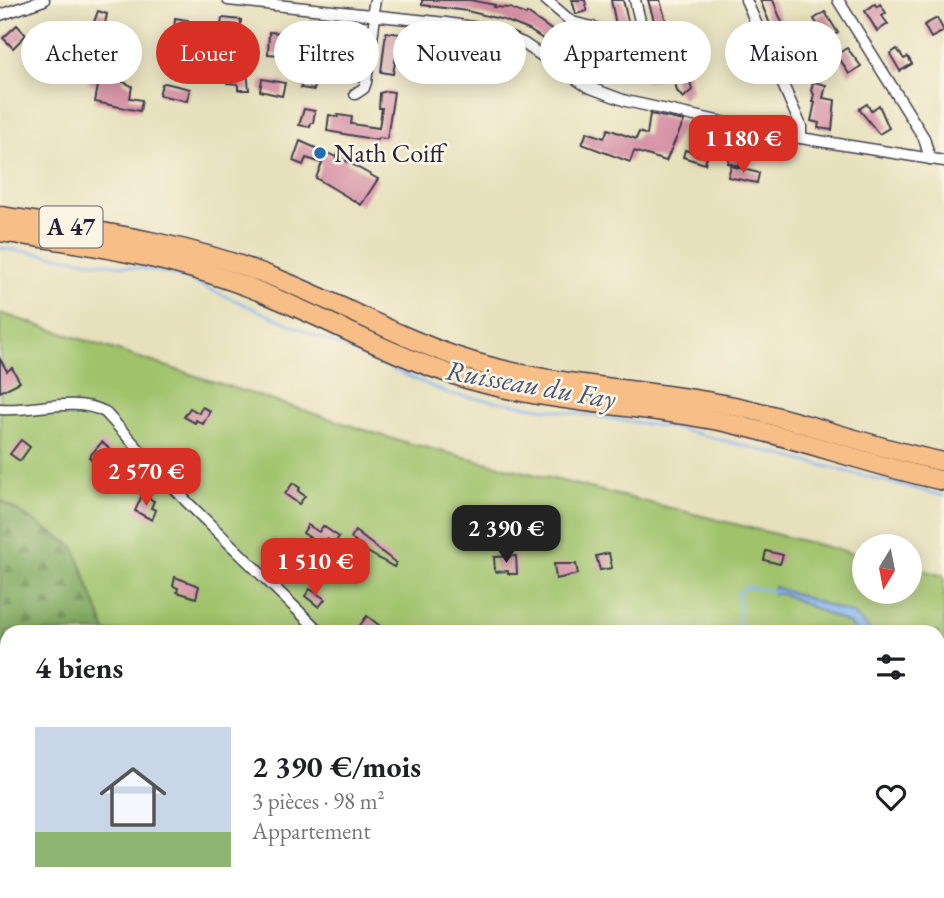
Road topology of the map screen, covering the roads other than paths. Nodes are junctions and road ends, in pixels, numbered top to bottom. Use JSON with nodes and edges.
{"nodes":[{"id":1,"x":44,"y":0,"type":"edge"},
{"id":2,"x":228,"y":0,"type":"edge"},
{"id":3,"x":375,"y":0,"type":"edge"},
{"id":4,"x":635,"y":0,"type":"edge"},
{"id":5,"x":746,"y":0,"type":"edge"},
{"id":6,"x":838,"y":0,"type":"edge"},
{"id":7,"x":550,"y":2,"type":"edge"},
{"id":8,"x":303,"y":4,"type":"edge"},
{"id":9,"x":0,"y":15,"type":"edge"},
{"id":10,"x":374,"y":16,"type":"junction"},
{"id":11,"x":571,"y":21,"type":"edge"},
{"id":12,"x":640,"y":21,"type":"edge"},
{"id":13,"x":355,"y":94,"type":"dead end"},
{"id":14,"x":801,"y":138,"type":"junction"},
{"id":15,"x":930,"y":159,"type":"junction"},
{"id":16,"x":944,"y":161,"type":"edge"},
{"id":17,"x":0,"y":216,"type":"edge"},
{"id":18,"x":0,"y":232,"type":"edge"},
{"id":19,"x":140,"y":246,"type":"junction"},
{"id":20,"x":0,"y":409,"type":"edge"},
{"id":21,"x":944,"y":462,"type":"edge"},
{"id":22,"x":944,"y":481,"type":"edge"},
{"id":23,"x":313,"y":625,"type":"edge"}],
"edges":[{"from":1,"to":9,"type":"street"},
{"from":2,"to":8,"type":"street"},
{"from":3,"to":10,"type":"street"},
{"from":4,"to":12,"type":"street"},
{"from":5,"to":14,"type":"street"},
{"from":6,"to":15,"type":"street"},
{"from":7,"to":11,"type":"street"},
{"from":8,"to":10,"type":"street"},
{"from":10,"to":13,"type":"street"},
{"from":10,"to":14,"type":"street"},
{"from":14,"to":15,"type":"street"},
{"from":15,"to":16,"type":"street"},
{"from":17,"to":19,"type":"highway","number":"A 47"},
{"from":18,"to":19,"type":"highway","number":"A 47"},
{"from":19,"to":21,"type":"highway","number":"A 47"},
{"from":19,"to":22,"type":"highway","number":"A 47"},
{"from":20,"to":23,"type":"street"}]}
